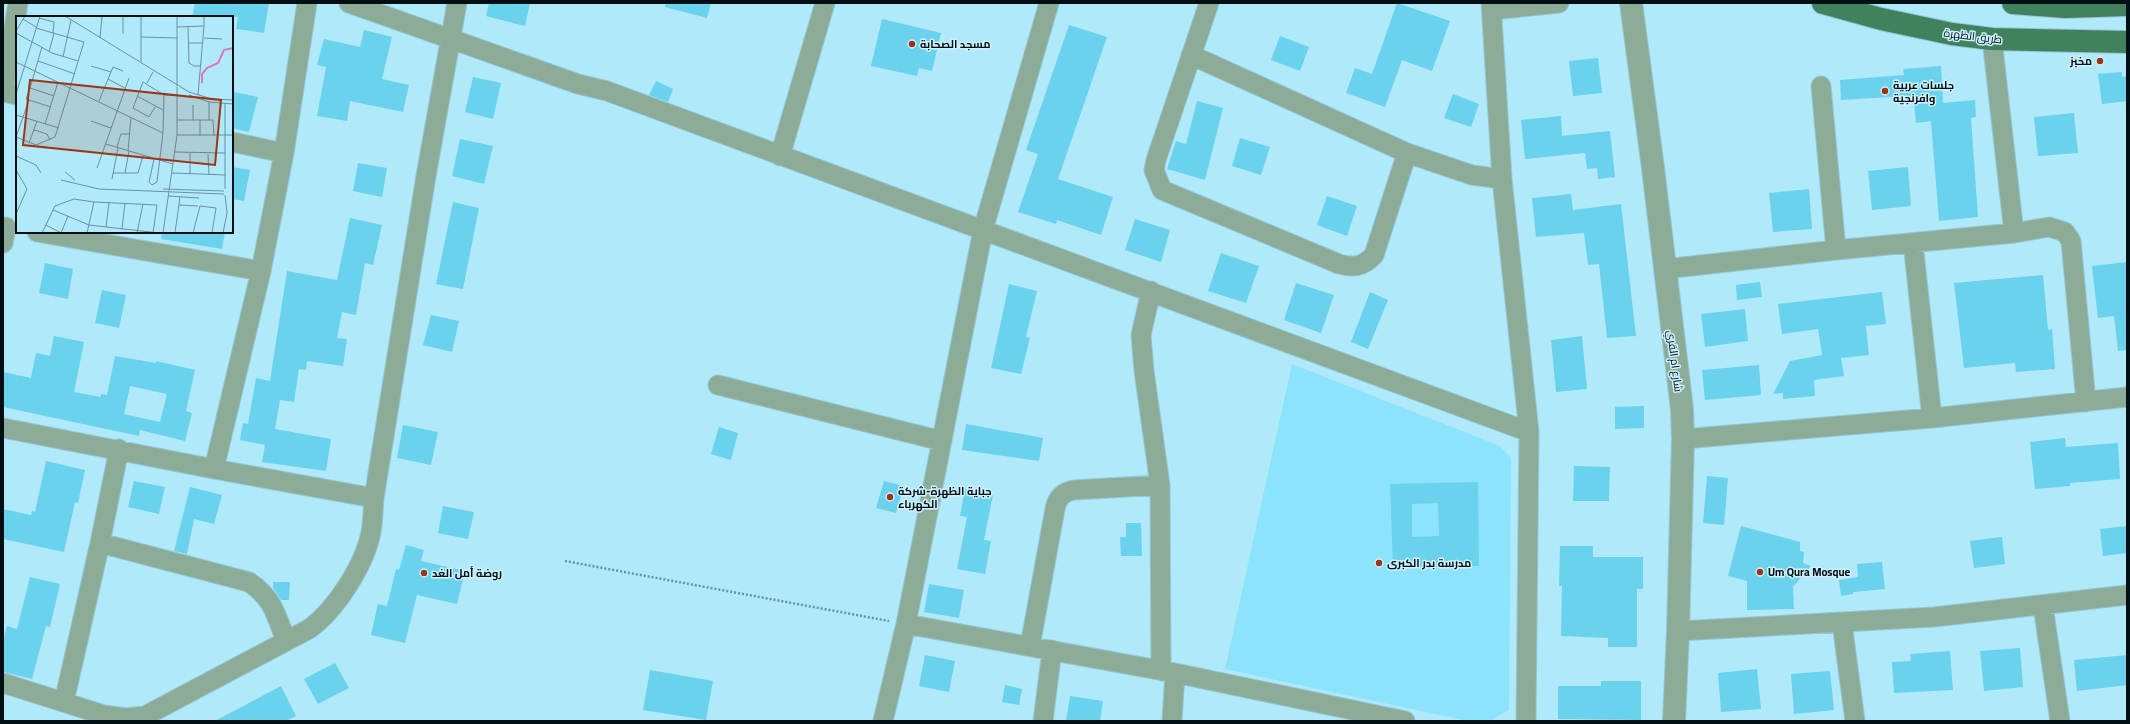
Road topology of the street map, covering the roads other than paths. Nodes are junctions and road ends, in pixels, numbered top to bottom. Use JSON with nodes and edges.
{"nodes":[{"id":1,"x":18,"y":3,"type":"edge"},
{"id":2,"x":307,"y":3,"type":"edge"},
{"id":3,"x":350,"y":3,"type":"edge"},
{"id":4,"x":457,"y":3,"type":"edge"},
{"id":5,"x":825,"y":3,"type":"edge"},
{"id":6,"x":1049,"y":3,"type":"edge"},
{"id":7,"x":1208,"y":3,"type":"edge"},
{"id":8,"x":1559,"y":3,"type":"edge"},
{"id":9,"x":1631,"y":3,"type":"edge"},
{"id":10,"x":1823,"y":3,"type":"edge"},
{"id":11,"x":2013,"y":3,"type":"edge"},
{"id":12,"x":2127,"y":5,"type":"edge"},
{"id":13,"x":1492,"y":7,"type":"edge"},
{"id":14,"x":449,"y":38,"type":"junction"},
{"id":15,"x":1992,"y":39,"type":"junction"},
{"id":16,"x":2127,"y":42,"type":"edge"},
{"id":17,"x":1191,"y":55,"type":"junction"},
{"id":18,"x":1821,"y":86,"type":"dead end"},
{"id":19,"x":3,"y":92,"type":"edge"},
{"id":20,"x":16,"y":95,"type":"edge"},
{"id":21,"x":233,"y":142,"type":"edge"},
{"id":22,"x":284,"y":153,"type":"junction"},
{"id":23,"x":1406,"y":153,"type":"junction"},
{"id":24,"x":780,"y":156,"type":"junction"},
{"id":25,"x":1502,"y":179,"type":"junction"},
{"id":26,"x":983,"y":230,"type":"junction"},
{"id":27,"x":43,"y":233,"type":"edge"},
{"id":28,"x":2014,"y":233,"type":"junction"},
{"id":29,"x":1913,"y":243,"type":"junction"},
{"id":30,"x":1836,"y":250,"type":"junction"},
{"id":31,"x":1664,"y":269,"type":"junction"},
{"id":32,"x":261,"y":271,"type":"junction"},
{"id":33,"x":1151,"y":291,"type":"junction"},
{"id":34,"x":718,"y":386,"type":"dead end"},
{"id":35,"x":2127,"y":397,"type":"edge"},
{"id":36,"x":2086,"y":402,"type":"junction"},
{"id":37,"x":1932,"y":418,"type":"junction"},
{"id":38,"x":3,"y":428,"type":"edge"},
{"id":39,"x":1528,"y":432,"type":"junction"},
{"id":40,"x":1683,"y":439,"type":"junction"},
{"id":41,"x":942,"y":441,"type":"junction"},
{"id":42,"x":119,"y":449,"type":"junction"},
{"id":43,"x":214,"y":470,"type":"junction"},
{"id":44,"x":1160,"y":485,"type":"junction"},
{"id":45,"x":374,"y":498,"type":"junction"},
{"id":46,"x":100,"y":543,"type":"junction"},
{"id":47,"x":2127,"y":595,"type":"edge"},
{"id":48,"x":2043,"y":606,"type":"junction"},
{"id":49,"x":1842,"y":623,"type":"junction"},
{"id":50,"x":906,"y":624,"type":"junction"},
{"id":51,"x":1678,"y":631,"type":"junction"},
{"id":52,"x":286,"y":641,"type":"junction"},
{"id":53,"x":1030,"y":646,"type":"junction"},
{"id":54,"x":1052,"y":650,"type":"junction"},
{"id":55,"x":1168,"y":672,"type":"junction"},
{"id":56,"x":3,"y":683,"type":"edge"},
{"id":57,"x":64,"y":702,"type":"junction"},
{"id":58,"x":1330,"y":713,"type":"edge"},
{"id":59,"x":883,"y":721,"type":"edge"},
{"id":60,"x":1043,"y":721,"type":"edge"},
{"id":61,"x":1172,"y":721,"type":"edge"},
{"id":62,"x":1405,"y":721,"type":"edge"},
{"id":63,"x":1526,"y":721,"type":"edge"},
{"id":64,"x":1674,"y":721,"type":"edge"},
{"id":65,"x":1855,"y":721,"type":"edge"},
{"id":66,"x":2060,"y":721,"type":"edge"}],
"edges":[{"from":1,"to":19,"type":"street"},
{"from":2,"to":22,"type":"street"},
{"from":3,"to":14,"type":"street"},
{"from":4,"to":14,"type":"street"},
{"from":5,"to":24,"type":"street"},
{"from":6,"to":26,"type":"street"},
{"from":7,"to":17,"type":"street"},
{"from":8,"to":13,"type":"street"},
{"from":9,"to":31,"type":"street","name":"شارع ام القري"},
{"from":10,"to":15,"type":"main road","name":"طريق الظهرة"},
{"from":11,"to":12,"type":"main road"},
{"from":13,"to":25,"type":"street"},
{"from":14,"to":24,"type":"street"},
{"from":14,"to":45,"type":"street"},
{"from":15,"to":16,"type":"main road","name":"طريق الظهرة"},
{"from":15,"to":28,"type":"street"},
{"from":17,"to":23,"type":"street"},
{"from":17,"to":23,"type":"street"},
{"from":18,"to":30,"type":"street"},
{"from":19,"to":20,"type":"street"},
{"from":21,"to":22,"type":"street"},
{"from":22,"to":32,"type":"street"},
{"from":23,"to":25,"type":"street"},
{"from":24,"to":26,"type":"street"},
{"from":25,"to":39,"type":"street"},
{"from":26,"to":33,"type":"street"},
{"from":26,"to":41,"type":"street"},
{"from":27,"to":32,"type":"street"},
{"from":28,"to":29,"type":"street"},
{"from":28,"to":36,"type":"street"},
{"from":29,"to":30,"type":"street"},
{"from":29,"to":37,"type":"street"},
{"from":30,"to":31,"type":"street"},
{"from":31,"to":40,"type":"street","name":"شارع ام القري"},
{"from":32,"to":43,"type":"street"},
{"from":33,"to":39,"type":"street"},
{"from":33,"to":44,"type":"street"},
{"from":34,"to":41,"type":"street"},
{"from":35,"to":36,"type":"street"},
{"from":36,"to":37,"type":"street"},
{"from":37,"to":40,"type":"street"},
{"from":38,"to":42,"type":"street"},
{"from":39,"to":63,"type":"street"},
{"from":40,"to":51,"type":"street","name":"شارع ام القري"},
{"from":41,"to":50,"type":"street"},
{"from":42,"to":43,"type":"street"},
{"from":42,"to":46,"type":"street"},
{"from":43,"to":45,"type":"street"},
{"from":44,"to":53,"type":"street"},
{"from":44,"to":55,"type":"street"},
{"from":45,"to":52,"type":"street"},
{"from":46,"to":52,"type":"street"},
{"from":46,"to":57,"type":"street"},
{"from":47,"to":48,"type":"street"},
{"from":48,"to":49,"type":"street"},
{"from":48,"to":66,"type":"street"},
{"from":49,"to":51,"type":"street"},
{"from":49,"to":65,"type":"street"},
{"from":50,"to":53,"type":"street"},
{"from":50,"to":59,"type":"street"},
{"from":51,"to":64,"type":"street","name":"شارع ام القري"},
{"from":52,"to":57,"type":"street"},
{"from":53,"to":54,"type":"street"},
{"from":54,"to":55,"type":"street"},
{"from":54,"to":60,"type":"street"},
{"from":55,"to":58,"type":"street"},
{"from":55,"to":61,"type":"street"},
{"from":56,"to":57,"type":"street"},
{"from":58,"to":62,"type":"street"}]}
